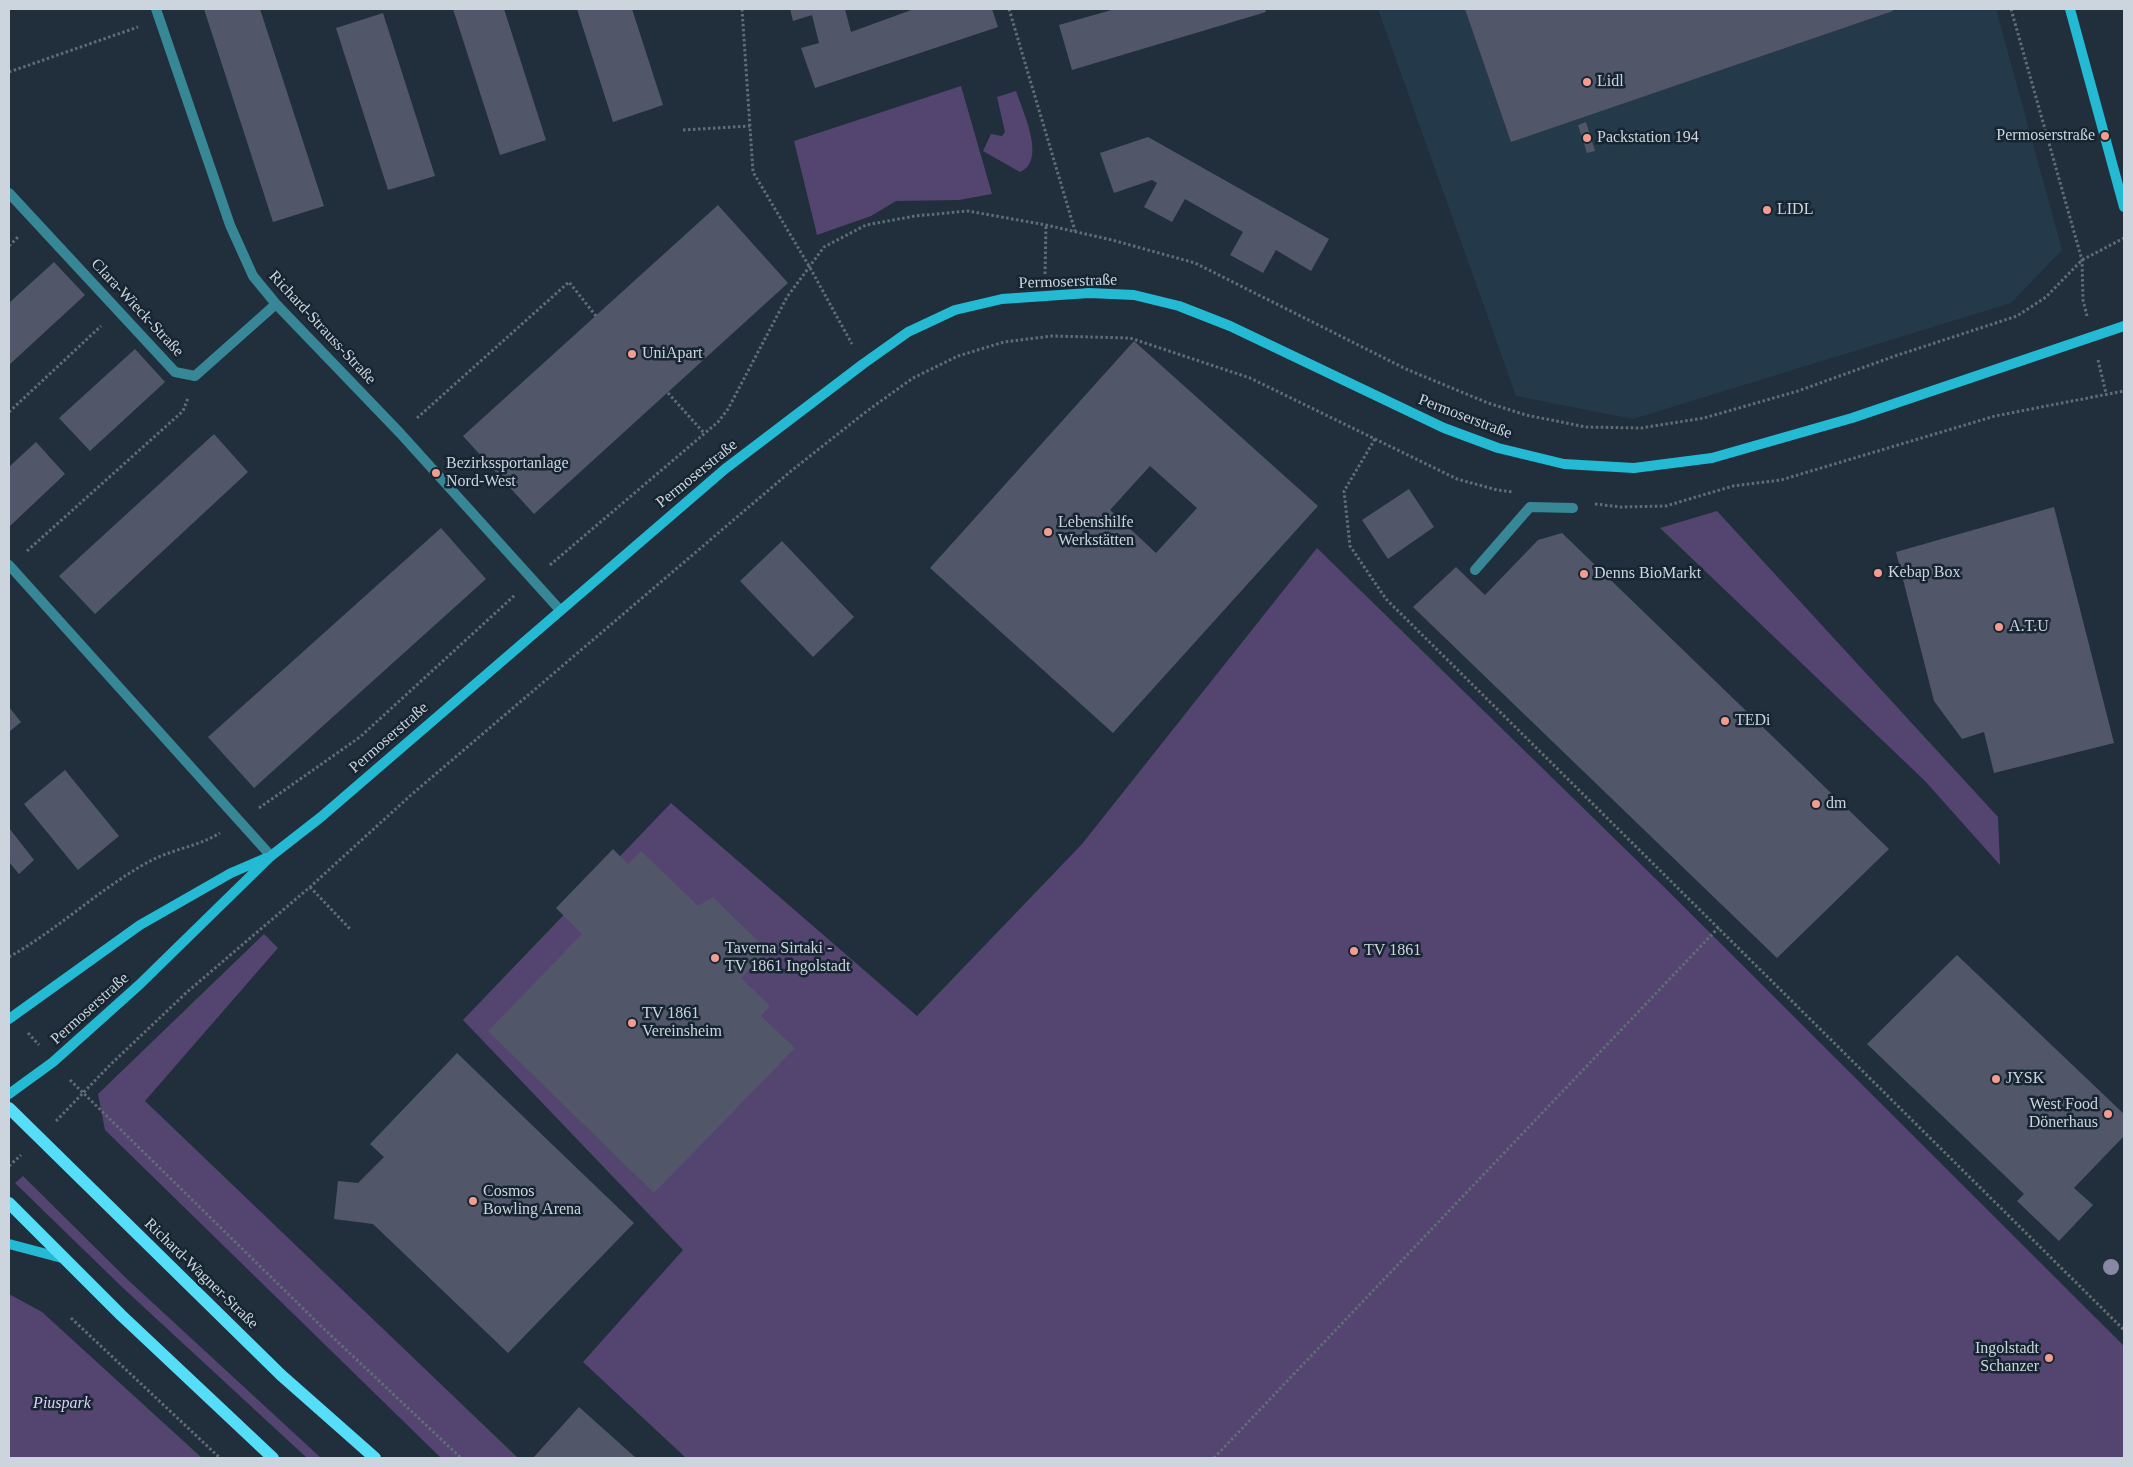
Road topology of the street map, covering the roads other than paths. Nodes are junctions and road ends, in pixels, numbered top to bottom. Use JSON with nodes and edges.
{"nodes":[{"id":1,"x":2070,"y":9,"type":"edge"},
{"id":2,"x":158,"y":14,"type":"edge"},
{"id":3,"x":9,"y":193,"type":"edge"},
{"id":4,"x":2124,"y":207,"type":"edge"},
{"id":5,"x":276,"y":304,"type":"junction"},
{"id":6,"x":2124,"y":326,"type":"edge"},
{"id":7,"x":1573,"y":508,"type":"dead end"},
{"id":8,"x":9,"y":566,"type":"edge"},
{"id":9,"x":1475,"y":570,"type":"dead end"},
{"id":10,"x":560,"y":610,"type":"junction"},
{"id":11,"x":271,"y":856,"type":"junction"},
{"id":12,"x":9,"y":1019,"type":"edge"},
{"id":13,"x":9,"y":1094,"type":"edge"},
{"id":14,"x":9,"y":1108,"type":"edge"},
{"id":15,"x":9,"y":1203,"type":"edge"},
{"id":16,"x":9,"y":1244,"type":"edge"},
{"id":17,"x":62,"y":1258,"type":"junction"},
{"id":18,"x":273,"y":1458,"type":"edge"},
{"id":19,"x":375,"y":1458,"type":"edge"}],
"edges":[{"from":1,"to":4,"type":"street"},
{"from":2,"to":5,"type":"street","name":"Richard-Strauss-Straße"},
{"from":3,"to":5,"type":"street","name":"Clara-Wieck-Straße"},
{"from":5,"to":10,"type":"street","name":"Richard-Strauss-Straße"},
{"from":6,"to":10,"type":"street","name":"Permoserstraße"},
{"from":7,"to":9,"type":"street"},
{"from":8,"to":11,"type":"street"},
{"from":10,"to":11,"type":"street","name":"Permoserstraße"},
{"from":11,"to":12,"type":"street","name":"Permoserstraße"},
{"from":11,"to":13,"type":"street","name":"Permoserstraße"},
{"from":14,"to":19,"type":"main road","name":"Richard-Wagner-Straße"},
{"from":15,"to":17,"type":"main road"},
{"from":16,"to":17,"type":"street"},
{"from":17,"to":18,"type":"main road"}]}
